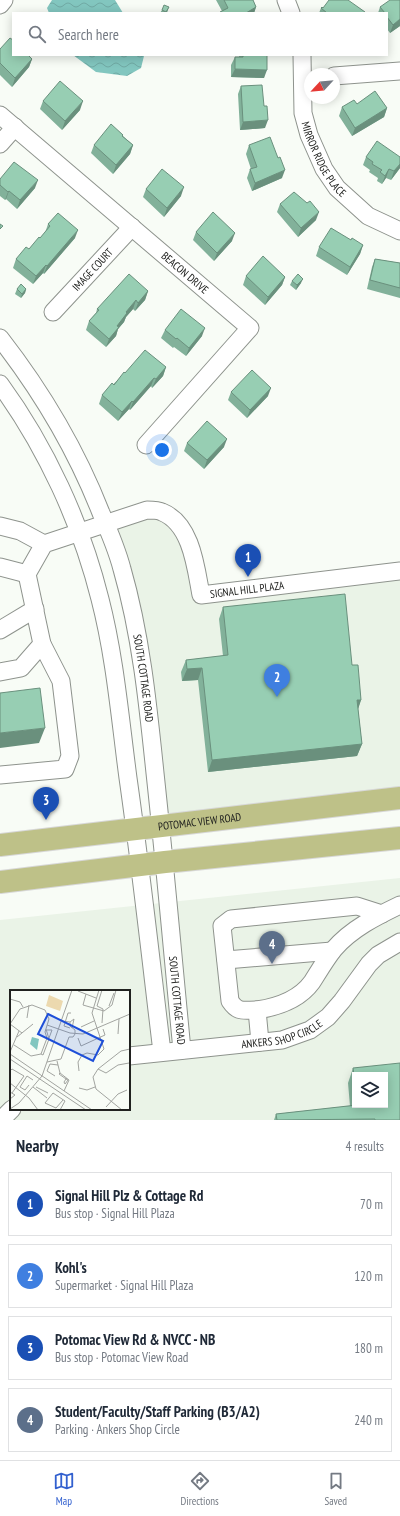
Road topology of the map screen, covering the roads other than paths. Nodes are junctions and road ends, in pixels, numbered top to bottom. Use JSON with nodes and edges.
{"nodes":[{"id":1,"x":4,"y":0,"type":"edge"},
{"id":2,"x":286,"y":0,"type":"edge"},
{"id":3,"x":0,"y":4,"type":"edge"},
{"id":4,"x":291,"y":12,"type":"edge"},
{"id":5,"x":302,"y":56,"type":"edge"},
{"id":6,"x":305,"y":68,"type":"edge"},
{"id":7,"x":400,"y":71,"type":"edge"},
{"id":8,"x":340,"y":76,"type":"edge"},
{"id":9,"x":304,"y":104,"type":"edge"},
{"id":10,"x":0,"y":115,"type":"edge"},
{"id":11,"x":15,"y":127,"type":"junction"},
{"id":12,"x":0,"y":144,"type":"edge"},
{"id":13,"x":132,"y":227,"type":"junction"},
{"id":14,"x":400,"y":231,"type":"edge"},
{"id":15,"x":53,"y":312,"type":"dead end"},
{"id":16,"x":0,"y":338,"type":"edge"},
{"id":17,"x":0,"y":384,"type":"edge"},
{"id":18,"x":146,"y":445,"type":"dead end"},
{"id":19,"x":106,"y":524,"type":"junction"},
{"id":20,"x":0,"y":526,"type":"edge"},
{"id":21,"x":79,"y":533,"type":"junction"},
{"id":22,"x":44,"y":544,"type":"junction"},
{"id":23,"x":0,"y":568,"type":"edge"},
{"id":24,"x":400,"y":571,"type":"edge"},
{"id":25,"x":27,"y":574,"type":"junction"},
{"id":26,"x":35,"y":609,"type":"junction"},
{"id":27,"x":0,"y":630,"type":"edge"},
{"id":28,"x":42,"y":644,"type":"junction"},
{"id":29,"x":0,"y":672,"type":"edge"},
{"id":30,"x":0,"y":775,"type":"edge"},
{"id":31,"x":400,"y":798,"type":"edge"},
{"id":32,"x":161,"y":826,"type":"junction"},
{"id":33,"x":135,"y":829,"type":"junction"},
{"id":34,"x":400,"y":838,"type":"edge"},
{"id":35,"x":0,"y":845,"type":"edge"},
{"id":36,"x":165,"y":862,"type":"junction"},
{"id":37,"x":140,"y":865,"type":"junction"},
{"id":38,"x":0,"y":882,"type":"edge"},
{"id":39,"x":400,"y":905,"type":"edge"},
{"id":40,"x":382,"y":914,"type":"junction"},
{"id":41,"x":400,"y":942,"type":"edge"},
{"id":42,"x":332,"y":951,"type":"junction"},
{"id":43,"x":226,"y":960,"type":"junction"},
{"id":44,"x":256,"y":1010,"type":"junction"},
{"id":45,"x":260,"y":1042,"type":"junction"},
{"id":46,"x":182,"y":1050,"type":"junction"},
{"id":47,"x":162,"y":1052,"type":"junction"},
{"id":48,"x":130,"y":1056,"type":"edge"},
{"id":49,"x":11,"y":1110,"type":"edge"},
{"id":50,"x":1,"y":1120,"type":"edge"}],
"edges":[{"from":1,"to":3,"type":"street"},
{"from":2,"to":4,"type":"street"},
{"from":5,"to":6,"type":"street","name":"MIRROR RIDGE PLACE"},
{"from":7,"to":8,"type":"street"},
{"from":9,"to":14,"type":"street","name":"MIRROR RIDGE PLACE"},
{"from":10,"to":11,"type":"street","name":"BEACON DRIVE"},
{"from":11,"to":12,"type":"street"},
{"from":11,"to":13,"type":"street","name":"BEACON DRIVE"},
{"from":13,"to":15,"type":"street","name":"IMAGE COURT"},
{"from":13,"to":18,"type":"street","name":"BEACON DRIVE"},
{"from":16,"to":19,"type":"street","name":"SOUTH COTTAGE ROAD"},
{"from":17,"to":21,"type":"street","name":"SOUTH COTTAGE ROAD"},
{"from":19,"to":21,"type":"street"},
{"from":19,"to":24,"type":"street","name":"SIGNAL HILL PLAZA"},
{"from":19,"to":32,"type":"street","name":"SOUTH COTTAGE ROAD"},
{"from":20,"to":22,"type":"street"},
{"from":21,"to":22,"type":"street"},
{"from":21,"to":33,"type":"street","name":"SOUTH COTTAGE ROAD"},
{"from":22,"to":25,"type":"street"},
{"from":23,"to":25,"type":"street"},
{"from":25,"to":26,"type":"street"},
{"from":26,"to":27,"type":"street"},
{"from":26,"to":28,"type":"street"},
{"from":28,"to":29,"type":"street"},
{"from":28,"to":30,"type":"street"},
{"from":31,"to":32,"type":"main road","name":"POTOMAC VIEW ROAD"},
{"from":32,"to":33,"type":"main road","name":"POTOMAC VIEW ROAD"},
{"from":32,"to":36,"type":"street","name":"SOUTH COTTAGE ROAD"},
{"from":33,"to":35,"type":"main road","name":"POTOMAC VIEW ROAD"},
{"from":33,"to":37,"type":"street","name":"SOUTH COTTAGE ROAD"},
{"from":34,"to":36,"type":"main road"},
{"from":36,"to":37,"type":"main road"},
{"from":36,"to":46,"type":"street","name":"SOUTH COTTAGE ROAD"},
{"from":37,"to":38,"type":"main road"},
{"from":37,"to":47,"type":"street","name":"SOUTH COTTAGE ROAD"},
{"from":39,"to":40,"type":"street"},
{"from":40,"to":42,"type":"street"},
{"from":40,"to":43,"type":"street"},
{"from":41,"to":45,"type":"street","name":"ANKERS SHOP CIRCLE"},
{"from":42,"to":43,"type":"street"},
{"from":42,"to":44,"type":"street"},
{"from":43,"to":44,"type":"street"},
{"from":44,"to":45,"type":"street"},
{"from":45,"to":46,"type":"street","name":"ANKERS SHOP CIRCLE"},
{"from":46,"to":47,"type":"street","name":"ANKERS SHOP CIRCLE"},
{"from":47,"to":48,"type":"street","name":"ANKERS SHOP CIRCLE"},
{"from":49,"to":50,"type":"street"}]}
